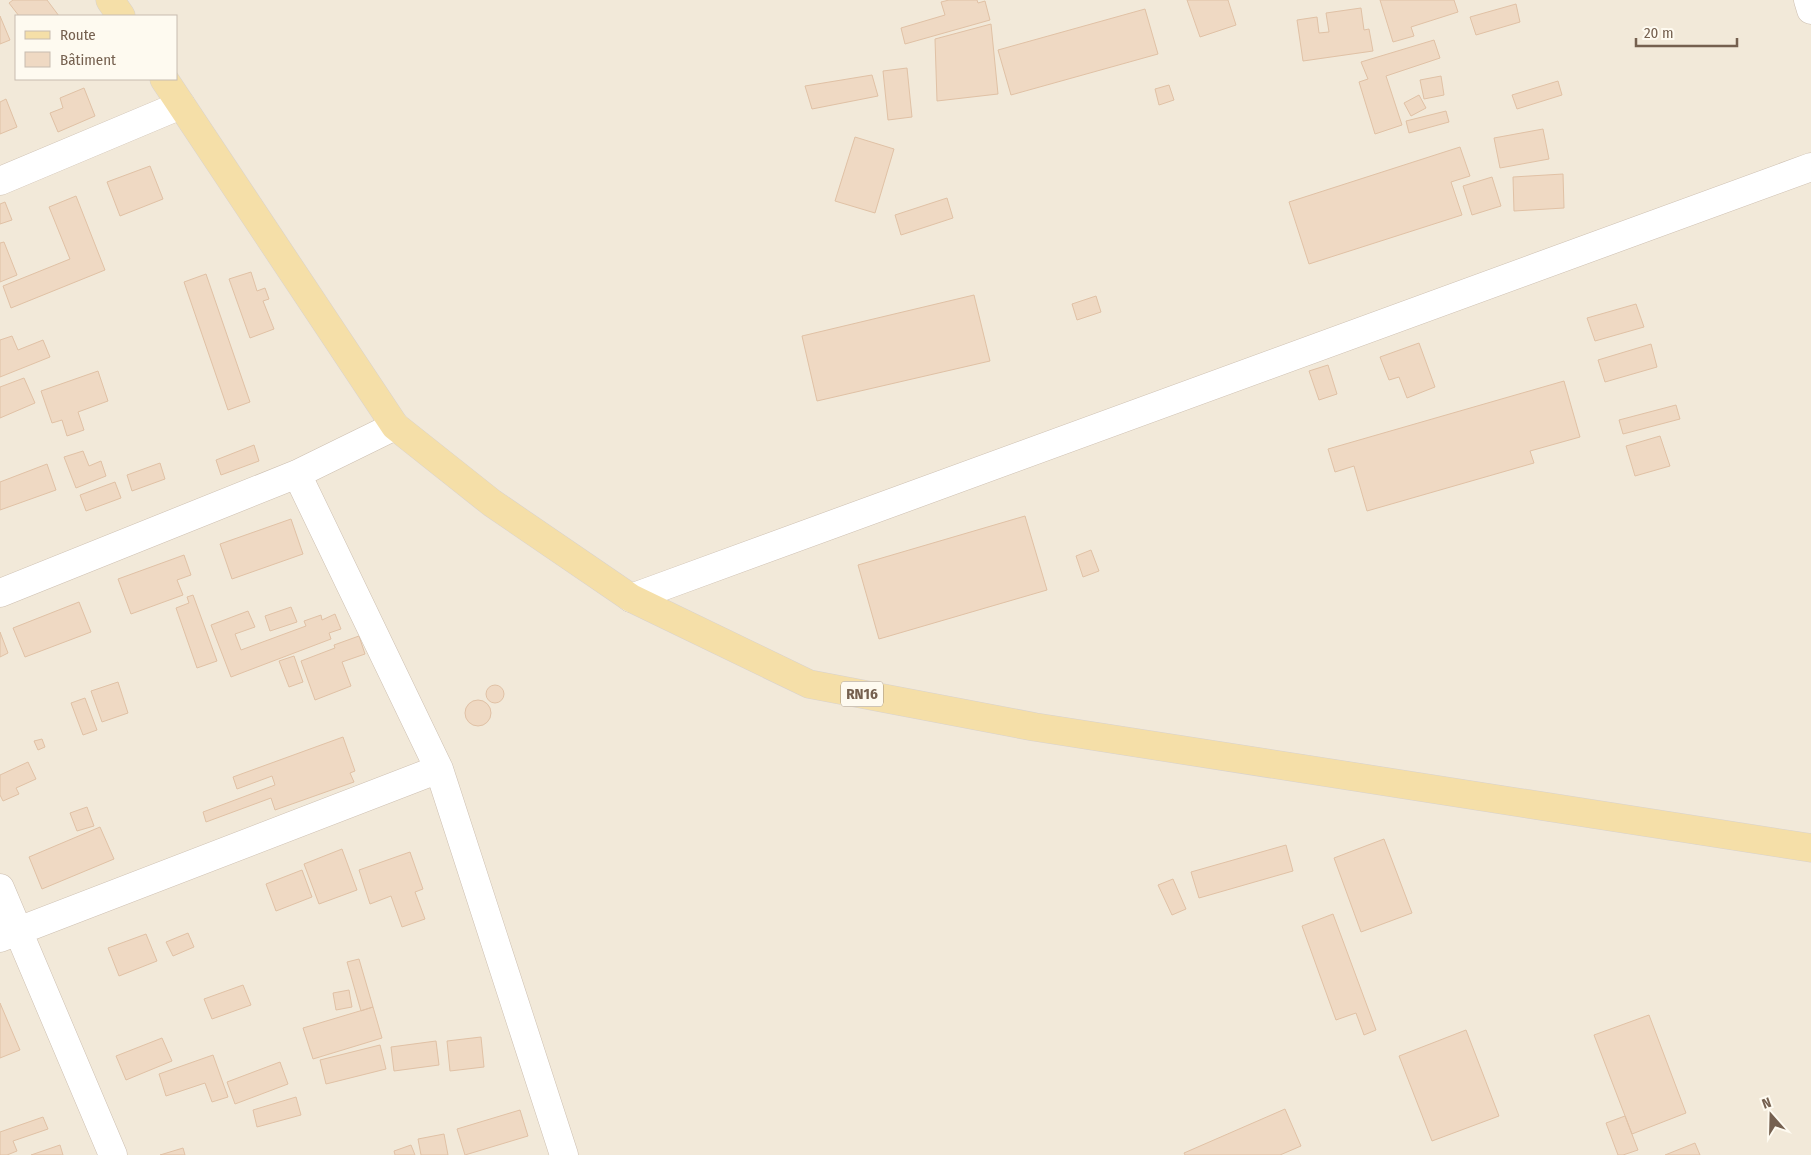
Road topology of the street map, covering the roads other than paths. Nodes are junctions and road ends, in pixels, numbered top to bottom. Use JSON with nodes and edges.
{"nodes":[{"id":1,"x":110,"y":0,"type":"edge"},
{"id":2,"x":1808,"y":0,"type":"edge"},
{"id":3,"x":1811,"y":10,"type":"edge"},
{"id":4,"x":120,"y":15,"type":"edge"},
{"id":5,"x":165,"y":80,"type":"edge"},
{"id":6,"x":182,"y":105,"type":"junction"},
{"id":7,"x":1811,"y":167,"type":"edge"},
{"id":8,"x":0,"y":181,"type":"edge"},
{"id":9,"x":394,"y":426,"type":"junction"},
{"id":10,"x":297,"y":474,"type":"junction"},
{"id":11,"x":0,"y":593,"type":"edge"},
{"id":12,"x":631,"y":598,"type":"junction"},
{"id":13,"x":439,"y":769,"type":"junction"},
{"id":14,"x":1811,"y":848,"type":"edge"},
{"id":15,"x":0,"y":888,"type":"edge"},
{"id":16,"x":9,"y":935,"type":"edge"},
{"id":17,"x":113,"y":1155,"type":"edge"},
{"id":18,"x":564,"y":1155,"type":"edge"}],
"edges":[{"from":1,"to":4,"type":"main road"},
{"from":2,"to":3,"type":"street"},
{"from":5,"to":6,"type":"main road","number":"RN16"},
{"from":6,"to":8,"type":"street"},
{"from":6,"to":9,"type":"main road","number":"RN16"},
{"from":7,"to":12,"type":"street"},
{"from":9,"to":10,"type":"street"},
{"from":9,"to":12,"type":"main road","number":"RN16"},
{"from":10,"to":11,"type":"street"},
{"from":10,"to":13,"type":"street"},
{"from":12,"to":14,"type":"main road","number":"RN16"},
{"from":13,"to":16,"type":"street"},
{"from":13,"to":18,"type":"street"},
{"from":15,"to":16,"type":"street"},
{"from":16,"to":17,"type":"street"}]}
